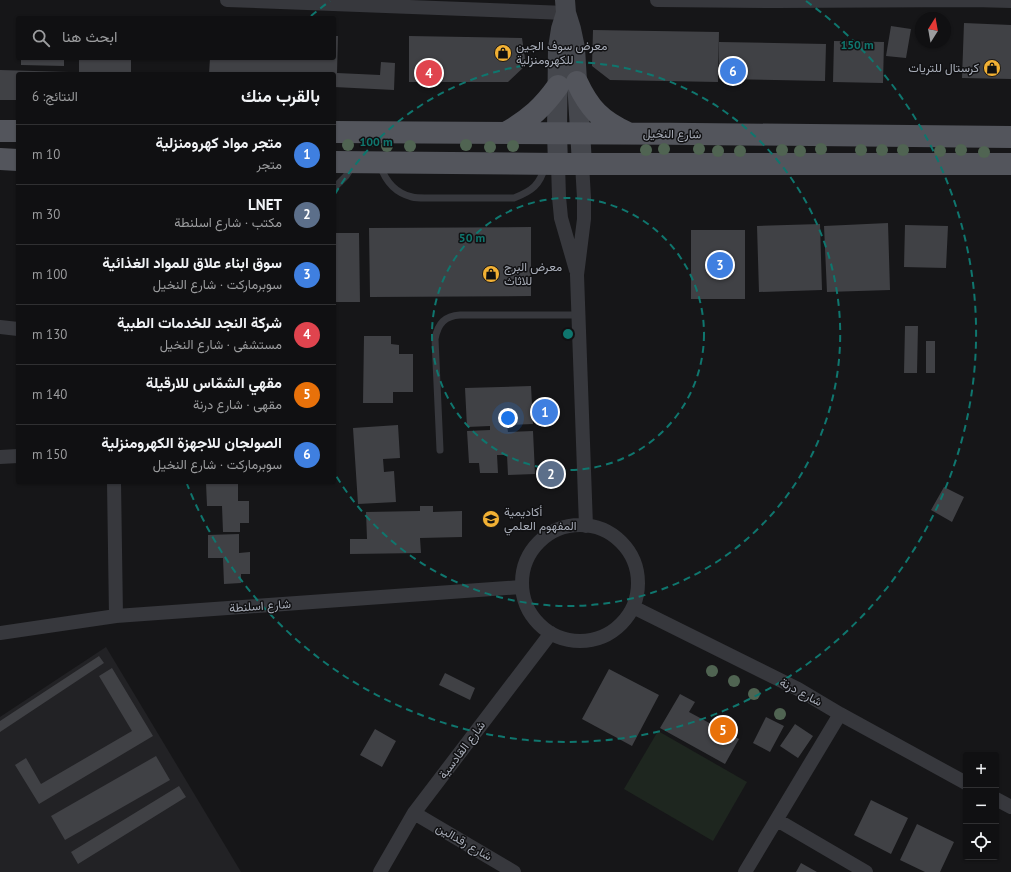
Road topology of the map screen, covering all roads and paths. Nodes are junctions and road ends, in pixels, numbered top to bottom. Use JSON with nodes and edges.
{"nodes":[{"id":1,"x":227,"y":0,"type":"edge"},
{"id":2,"x":657,"y":0,"type":"edge"},
{"id":3,"x":974,"y":0,"type":"edge"},
{"id":4,"x":287,"y":1,"type":"edge"},
{"id":5,"x":1011,"y":1,"type":"edge"},
{"id":6,"x":566,"y":6,"type":"edge"},
{"id":7,"x":567,"y":84,"type":"junction"},
{"id":8,"x":0,"y":131,"type":"edge"},
{"id":9,"x":16,"y":131,"type":"edge"},
{"id":10,"x":336,"y":132,"type":"edge"},
{"id":11,"x":507,"y":132,"type":"junction"},
{"id":12,"x":557,"y":133,"type":"junction"},
{"id":13,"x":579,"y":133,"type":"junction"},
{"id":14,"x":629,"y":133,"type":"junction"},
{"id":15,"x":1011,"y":137,"type":"edge"},
{"id":16,"x":0,"y":160,"type":"edge"},
{"id":17,"x":16,"y":160,"type":"edge"},
{"id":18,"x":345,"y":162,"type":"edge"},
{"id":19,"x":379,"y":162,"type":"junction"},
{"id":20,"x":552,"y":164,"type":"junction"},
{"id":21,"x":582,"y":164,"type":"junction"},
{"id":22,"x":1011,"y":164,"type":"edge"},
{"id":23,"x":336,"y":186,"type":"edge"},
{"id":24,"x":577,"y":275,"type":"junction"},
{"id":25,"x":579,"y":315,"type":"junction"},
{"id":26,"x":0,"y":327,"type":"edge"},
{"id":27,"x":16,"y":329,"type":"edge"},
{"id":28,"x":440,"y":450,"type":"dead end"},
{"id":29,"x":0,"y":456,"type":"edge"},
{"id":30,"x":16,"y":456,"type":"edge"},
{"id":31,"x":114,"y":484,"type":"edge"},
{"id":32,"x":586,"y":526,"type":"junction"},
{"id":33,"x":521,"y":587,"type":"junction"},
{"id":34,"x":633,"y":607,"type":"junction"},
{"id":35,"x":116,"y":616,"type":"junction"},
{"id":36,"x":0,"y":633,"type":"edge"},
{"id":37,"x":550,"y":634,"type":"junction"},
{"id":38,"x":840,"y":714,"type":"junction"},
{"id":39,"x":963,"y":781,"type":"edge"},
{"id":40,"x":999,"y":801,"type":"edge"},
{"id":41,"x":1011,"y":807,"type":"edge"},
{"id":42,"x":414,"y":813,"type":"junction"},
{"id":43,"x":777,"y":820,"type":"junction"},
{"id":44,"x":380,"y":872,"type":"edge"},
{"id":45,"x":514,"y":872,"type":"edge"},
{"id":46,"x":745,"y":872,"type":"edge"},
{"id":47,"x":866,"y":872,"type":"edge"}],
"edges":[{"from":1,"to":4,"type":"street"},
{"from":2,"to":3,"type":"street"},
{"from":3,"to":5,"type":"street"},
{"from":4,"to":6,"type":"street"},
{"from":6,"to":7,"type":"main road"},
{"from":7,"to":11,"type":"main road"},
{"from":7,"to":12,"type":"main road"},
{"from":7,"to":13,"type":"main road"},
{"from":7,"to":14,"type":"main road"},
{"from":8,"to":9,"type":"main road"},
{"from":10,"to":11,"type":"main road","name":"شارع النخيل"},
{"from":11,"to":12,"type":"main road","name":"شارع النخيل"},
{"from":12,"to":13,"type":"main road","name":"شارع النخيل"},
{"from":12,"to":20,"type":"main road"},
{"from":13,"to":14,"type":"main road","name":"شارع النخيل"},
{"from":13,"to":21,"type":"main road"},
{"from":14,"to":15,"type":"main road","name":"شارع النخيل"},
{"from":16,"to":17,"type":"main road"},
{"from":18,"to":19,"type":"main road"},
{"from":18,"to":23,"type":"lane"},
{"from":19,"to":20,"type":"main road"},
{"from":19,"to":20,"type":"lane"},
{"from":20,"to":21,"type":"main road"},
{"from":20,"to":24,"type":"street"},
{"from":21,"to":22,"type":"main road"},
{"from":21,"to":24,"type":"street"},
{"from":24,"to":25,"type":"street"},
{"from":25,"to":28,"type":"lane"},
{"from":25,"to":32,"type":"street"},
{"from":26,"to":27,"type":"street"},
{"from":29,"to":30,"type":"street"},
{"from":31,"to":35,"type":"street"},
{"from":32,"to":33,"type":"street"},
{"from":32,"to":34,"type":"street"},
{"from":33,"to":35,"type":"street","name":"شارع اسلنطة"},
{"from":33,"to":37,"type":"street"},
{"from":34,"to":37,"type":"street"},
{"from":34,"to":38,"type":"street","name":"شارع درنة"},
{"from":35,"to":36,"type":"street","name":"شارع اسلنطة"},
{"from":37,"to":42,"type":"street","name":"شارع القادسية"},
{"from":38,"to":39,"type":"street","name":"شارع درنة"},
{"from":38,"to":43,"type":"street"},
{"from":40,"to":41,"type":"street"},
{"from":42,"to":44,"type":"street","name":"شارع القادسية"},
{"from":42,"to":45,"type":"street","name":"شارع رقدالين"},
{"from":43,"to":46,"type":"street"},
{"from":43,"to":47,"type":"street"}]}
